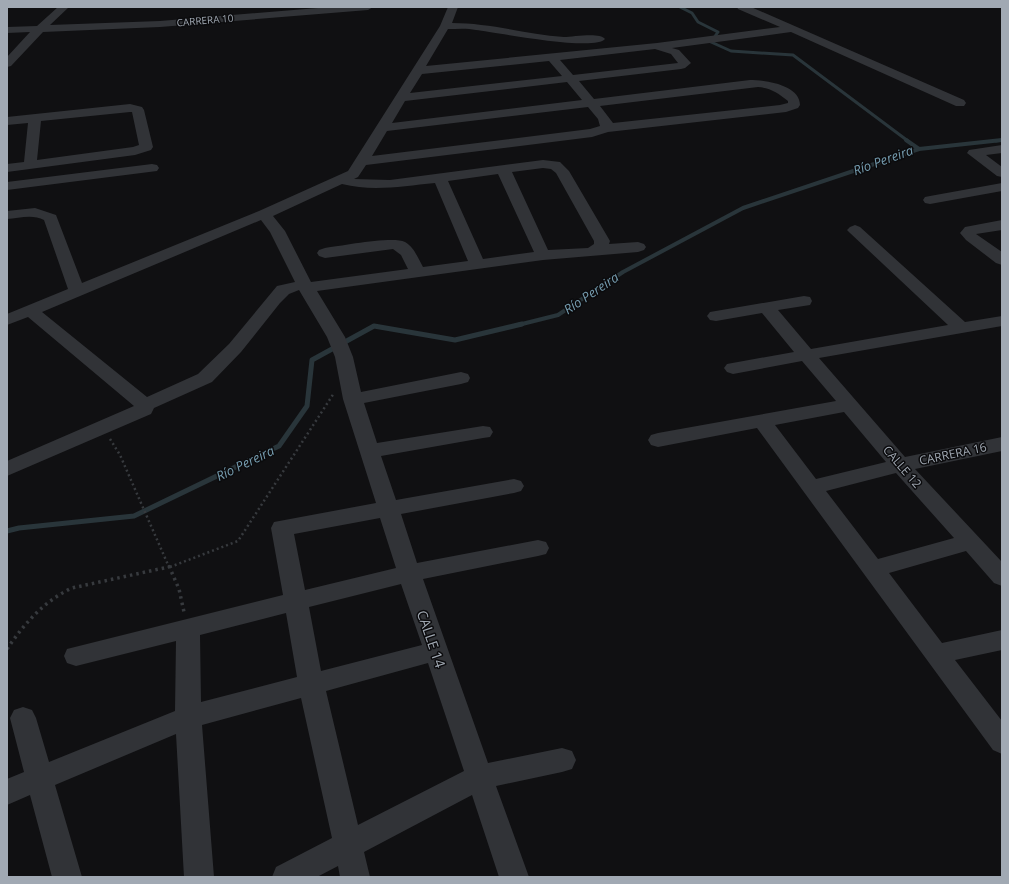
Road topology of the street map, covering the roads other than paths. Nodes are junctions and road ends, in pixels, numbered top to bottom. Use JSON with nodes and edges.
{"nodes":[{"id":1,"x":64,"y":7,"type":"edge"},
{"id":2,"x":368,"y":7,"type":"edge"},
{"id":3,"x":453,"y":7,"type":"edge"},
{"id":4,"x":742,"y":7,"type":"edge"},
{"id":5,"x":445,"y":26,"type":"junction"},
{"id":6,"x":812,"y":27,"type":"dead end"},
{"id":7,"x":42,"y":28,"type":"junction"},
{"id":8,"x":793,"y":29,"type":"junction"},
{"id":9,"x":7,"y":30,"type":"edge"},
{"id":10,"x":149,"y":35,"type":"dead end"},
{"id":11,"x":30,"y":38,"type":"junction"},
{"id":12,"x":600,"y":39,"type":"dead end"},
{"id":13,"x":14,"y":42,"type":"dead end"},
{"id":14,"x":656,"y":46,"type":"junction"},
{"id":15,"x":552,"y":57,"type":"junction"},
{"id":16,"x":9,"y":60,"type":"edge"},
{"id":17,"x":416,"y":71,"type":"junction"},
{"id":18,"x":570,"y":78,"type":"junction"},
{"id":19,"x":399,"y":98,"type":"junction"},
{"id":20,"x":960,"y":103,"type":"dead end"},
{"id":21,"x":590,"y":104,"type":"junction"},
{"id":22,"x":35,"y":118,"type":"junction"},
{"id":23,"x":7,"y":121,"type":"edge"},
{"id":24,"x":381,"y":128,"type":"junction"},
{"id":25,"x":606,"y":128,"type":"junction"},
{"id":26,"x":1002,"y":149,"type":"edge"},
{"id":27,"x":362,"y":161,"type":"junction"},
{"id":28,"x":30,"y":165,"type":"junction"},
{"id":29,"x":7,"y":168,"type":"edge"},
{"id":30,"x":152,"y":168,"type":"dead end"},
{"id":31,"x":503,"y":169,"type":"junction"},
{"id":32,"x":1002,"y":173,"type":"edge"},
{"id":33,"x":440,"y":178,"type":"junction"},
{"id":34,"x":341,"y":180,"type":"junction"},
{"id":35,"x":7,"y":186,"type":"edge"},
{"id":36,"x":1002,"y":187,"type":"edge"},
{"id":37,"x":930,"y":200,"type":"dead end"},
{"id":38,"x":264,"y":214,"type":"junction"},
{"id":39,"x":7,"y":215,"type":"edge"},
{"id":40,"x":1002,"y":225,"type":"edge"},
{"id":41,"x":855,"y":230,"type":"dead end"},
{"id":42,"x":638,"y":247,"type":"dead end"},
{"id":43,"x":598,"y":250,"type":"junction"},
{"id":44,"x":325,"y":253,"type":"dead end"},
{"id":45,"x":543,"y":255,"type":"junction"},
{"id":46,"x":1002,"y":260,"type":"edge"},
{"id":47,"x":476,"y":264,"type":"junction"},
{"id":48,"x":417,"y":272,"type":"junction"},
{"id":49,"x":305,"y":286,"type":"junction"},
{"id":50,"x":77,"y":291,"type":"junction"},
{"id":51,"x":804,"y":301,"type":"dead end"},
{"id":52,"x":766,"y":307,"type":"junction"},
{"id":53,"x":30,"y":310,"type":"junction"},
{"id":54,"x":716,"y":316,"type":"dead end"},
{"id":55,"x":7,"y":320,"type":"edge"},
{"id":56,"x":1002,"y":321,"type":"edge"},
{"id":57,"x":960,"y":328,"type":"junction"},
{"id":58,"x":805,"y":355,"type":"junction"},
{"id":59,"x":733,"y":368,"type":"dead end"},
{"id":60,"x":461,"y":378,"type":"dead end"},
{"id":61,"x":353,"y":399,"type":"junction"},
{"id":62,"x":144,"y":405,"type":"junction"},
{"id":63,"x":849,"y":405,"type":"junction"},
{"id":64,"x":762,"y":421,"type":"junction"},
{"id":65,"x":483,"y":432,"type":"dead end"},
{"id":66,"x":658,"y":440,"type":"dead end"},
{"id":67,"x":1002,"y":444,"type":"edge"},
{"id":68,"x":370,"y":452,"type":"junction"},
{"id":69,"x":900,"y":465,"type":"junction"},
{"id":70,"x":7,"y":469,"type":"edge"},
{"id":71,"x":514,"y":486,"type":"dead end"},
{"id":72,"x":812,"y":487,"type":"junction"},
{"id":73,"x":388,"y":508,"type":"junction"},
{"id":74,"x":970,"y":542,"type":"junction"},
{"id":75,"x":538,"y":548,"type":"dead end"},
{"id":76,"x":873,"y":568,"type":"junction"},
{"id":77,"x":409,"y":573,"type":"junction"},
{"id":78,"x":1002,"y":577,"type":"edge"},
{"id":79,"x":296,"y":602,"type":"junction"},
{"id":80,"x":188,"y":629,"type":"junction"},
{"id":81,"x":1002,"y":640,"type":"edge"},
{"id":82,"x":436,"y":651,"type":"junction"},
{"id":83,"x":938,"y":654,"type":"junction"},
{"id":84,"x":76,"y":656,"type":"dead end"},
{"id":85,"x":311,"y":683,"type":"junction"},
{"id":86,"x":188,"y":717,"type":"junction"},
{"id":87,"x":23,"y":718,"type":"dead end"},
{"id":88,"x":1002,"y":742,"type":"edge"},
{"id":89,"x":562,"y":760,"type":"dead end"},
{"id":90,"x":479,"y":777,"type":"junction"},
{"id":91,"x":39,"y":778,"type":"junction"},
{"id":92,"x":7,"y":792,"type":"edge"},
{"id":93,"x":348,"y":844,"type":"junction"},
{"id":94,"x":67,"y":877,"type":"edge"},
{"id":95,"x":199,"y":877,"type":"edge"},
{"id":96,"x":287,"y":877,"type":"edge"},
{"id":97,"x":355,"y":877,"type":"edge"},
{"id":98,"x":514,"y":877,"type":"edge"}],
"edges":[{"from":1,"to":7,"type":"street"},
{"from":2,"to":7,"type":"street","name":"CARRERA 10"},
{"from":3,"to":5,"type":"street"},
{"from":4,"to":8,"type":"street"},
{"from":5,"to":12,"type":"street"},
{"from":5,"to":17,"type":"street"},
{"from":6,"to":8,"type":"street"},
{"from":7,"to":9,"type":"street","name":"CARRERA 10"},
{"from":7,"to":11,"type":"street"},
{"from":8,"to":14,"type":"street"},
{"from":8,"to":20,"type":"street"},
{"from":10,"to":11,"type":"street"},
{"from":11,"to":13,"type":"street"},
{"from":11,"to":16,"type":"street"},
{"from":14,"to":15,"type":"street"},
{"from":14,"to":18,"type":"street"},
{"from":15,"to":17,"type":"street"},
{"from":15,"to":18,"type":"street"},
{"from":17,"to":19,"type":"street"},
{"from":18,"to":19,"type":"street"},
{"from":18,"to":21,"type":"street"},
{"from":19,"to":24,"type":"street"},
{"from":21,"to":24,"type":"street"},
{"from":21,"to":25,"type":"street"},
{"from":21,"to":25,"type":"street"},
{"from":22,"to":23,"type":"street"},
{"from":22,"to":28,"type":"street"},
{"from":22,"to":28,"type":"street"},
{"from":24,"to":27,"type":"street"},
{"from":25,"to":27,"type":"street"},
{"from":26,"to":32,"type":"street"},
{"from":27,"to":34,"type":"street"},
{"from":28,"to":29,"type":"street"},
{"from":30,"to":35,"type":"street"},
{"from":31,"to":33,"type":"street"},
{"from":31,"to":43,"type":"street"},
{"from":31,"to":45,"type":"street"},
{"from":33,"to":34,"type":"street"},
{"from":33,"to":47,"type":"street"},
{"from":34,"to":38,"type":"street"},
{"from":36,"to":37,"type":"street"},
{"from":38,"to":49,"type":"street","name":"CALLE 14"},
{"from":38,"to":50,"type":"street"},
{"from":39,"to":50,"type":"street"},
{"from":40,"to":46,"type":"street"},
{"from":41,"to":57,"type":"street"},
{"from":42,"to":43,"type":"street"},
{"from":43,"to":45,"type":"street"},
{"from":44,"to":48,"type":"street"},
{"from":45,"to":47,"type":"street"},
{"from":47,"to":48,"type":"street"},
{"from":48,"to":49,"type":"street"},
{"from":49,"to":61,"type":"street","name":"CALLE 14"},
{"from":49,"to":62,"type":"street"},
{"from":50,"to":53,"type":"street"},
{"from":51,"to":52,"type":"street"},
{"from":52,"to":54,"type":"street"},
{"from":52,"to":58,"type":"street","name":"CALLE 12"},
{"from":53,"to":55,"type":"street"},
{"from":53,"to":62,"type":"street"},
{"from":56,"to":57,"type":"street"},
{"from":57,"to":58,"type":"street"},
{"from":58,"to":59,"type":"street"},
{"from":58,"to":63,"type":"street","name":"CALLE 12"},
{"from":60,"to":61,"type":"street"},
{"from":61,"to":68,"type":"street","name":"CALLE 14"},
{"from":62,"to":70,"type":"street"},
{"from":63,"to":64,"type":"street"},
{"from":63,"to":69,"type":"street","name":"CALLE 12"},
{"from":64,"to":66,"type":"street"},
{"from":64,"to":72,"type":"street"},
{"from":65,"to":68,"type":"street"},
{"from":67,"to":69,"type":"street","name":"CARRERA 16"},
{"from":68,"to":73,"type":"street","name":"CALLE 14"},
{"from":69,"to":72,"type":"street","name":"CARRERA 16"},
{"from":69,"to":74,"type":"street","name":"CALLE 12"},
{"from":71,"to":73,"type":"street"},
{"from":72,"to":76,"type":"street"},
{"from":73,"to":77,"type":"street","name":"CALLE 14"},
{"from":73,"to":79,"type":"street"},
{"from":74,"to":76,"type":"street"},
{"from":74,"to":78,"type":"street","name":"CALLE 12"},
{"from":75,"to":77,"type":"street"},
{"from":76,"to":83,"type":"street"},
{"from":77,"to":79,"type":"street"},
{"from":77,"to":82,"type":"street","name":"CALLE 14"},
{"from":79,"to":80,"type":"street"},
{"from":79,"to":85,"type":"street"},
{"from":80,"to":84,"type":"street"},
{"from":80,"to":86,"type":"street"},
{"from":81,"to":83,"type":"street"},
{"from":82,"to":85,"type":"street"},
{"from":82,"to":90,"type":"street","name":"CALLE 14"},
{"from":83,"to":88,"type":"street"},
{"from":85,"to":86,"type":"street"},
{"from":85,"to":93,"type":"street"},
{"from":86,"to":91,"type":"street"},
{"from":86,"to":95,"type":"street"},
{"from":87,"to":91,"type":"street"},
{"from":89,"to":90,"type":"street"},
{"from":90,"to":93,"type":"street"},
{"from":90,"to":98,"type":"street","name":"CALLE 14"},
{"from":91,"to":92,"type":"street"},
{"from":91,"to":94,"type":"street"},
{"from":93,"to":96,"type":"street"},
{"from":93,"to":97,"type":"street"}]}
